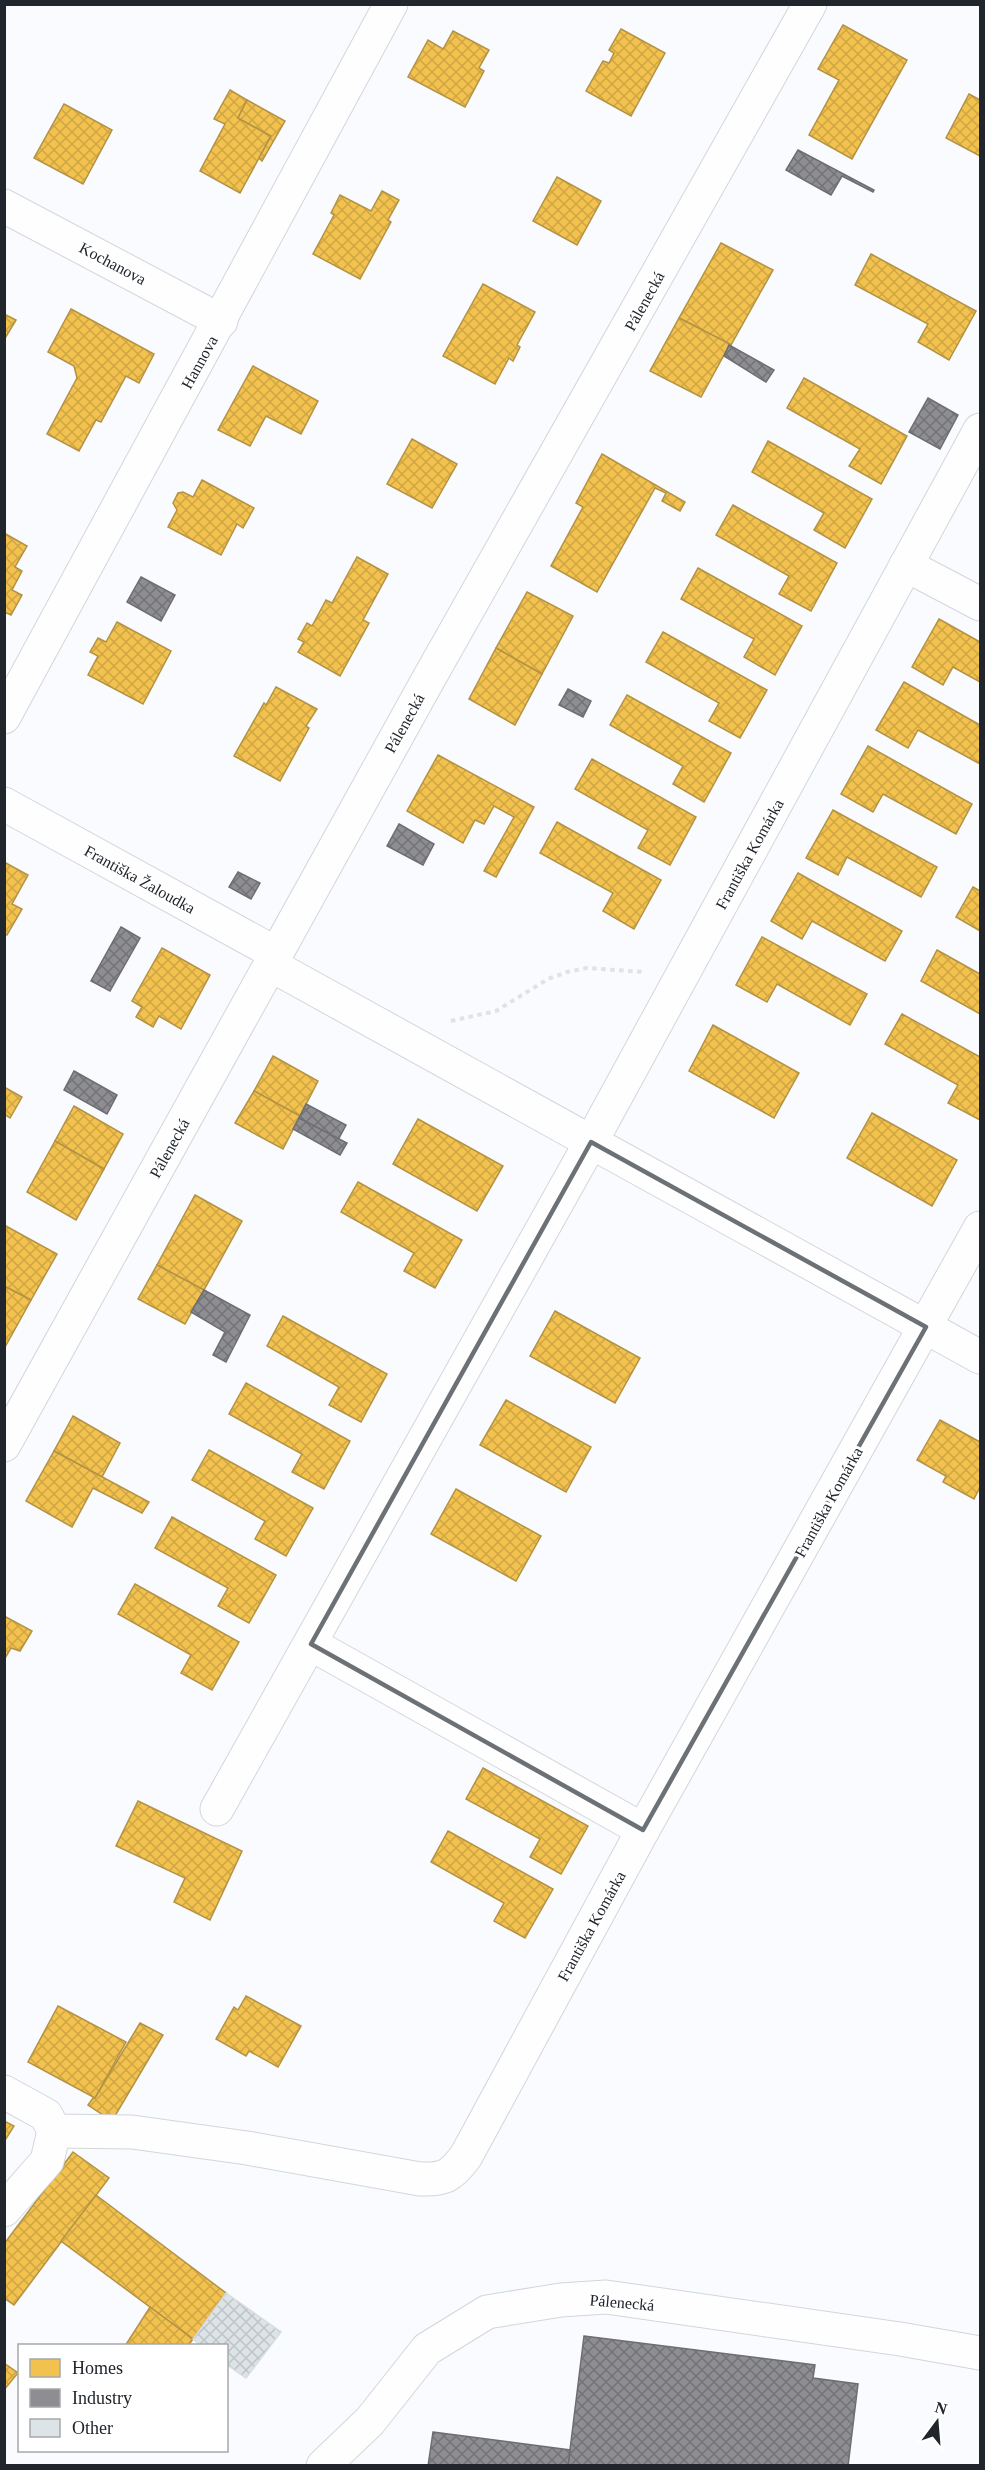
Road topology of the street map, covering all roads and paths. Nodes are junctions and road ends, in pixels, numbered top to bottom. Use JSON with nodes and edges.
{"nodes":[{"id":1,"x":391,"y":4,"type":"edge"},
{"id":2,"x":810,"y":4,"type":"edge"},
{"id":3,"x":4,"y":206,"type":"edge"},
{"id":4,"x":221,"y":321,"type":"junction"},
{"id":5,"x":981,"y":430,"type":"edge"},
{"id":6,"x":906,"y":565,"type":"junction"},
{"id":7,"x":981,"y":604,"type":"edge"},
{"id":8,"x":4,"y":717,"type":"edge"},
{"id":9,"x":4,"y":804,"type":"edge"},
{"id":10,"x":274,"y":959,"type":"junction"},
{"id":11,"x":677,"y":985,"type":"junction"},
{"id":12,"x":422,"y":1048,"type":"junction"},
{"id":13,"x":591,"y":1142,"type":"junction"},
{"id":14,"x":981,"y":1228,"type":"edge"},
{"id":15,"x":926,"y":1327,"type":"junction"},
{"id":16,"x":981,"y":1357,"type":"edge"},
{"id":17,"x":4,"y":1445,"type":"edge"},
{"id":18,"x":311,"y":1644,"type":"junction"},
{"id":19,"x":217,"y":1809,"type":"dead end"},
{"id":20,"x":643,"y":1830,"type":"junction"},
{"id":21,"x":4,"y":2092,"type":"edge"},
{"id":22,"x":54,"y":2131,"type":"junction"},
{"id":23,"x":4,"y":2210,"type":"edge"},
{"id":24,"x":981,"y":2353,"type":"edge"},
{"id":25,"x":323,"y":2466,"type":"edge"}],
"edges":[{"from":1,"to":4,"type":"street","name":"Hannova"},
{"from":2,"to":10,"type":"street","name":"Pálenecká"},
{"from":3,"to":4,"type":"street","name":"Kochanova"},
{"from":4,"to":8,"type":"street","name":"Hannova"},
{"from":5,"to":6,"type":"street","name":"Františka Komárka"},
{"from":6,"to":7,"type":"street"},
{"from":6,"to":11,"type":"street","name":"Františka Komárka"},
{"from":9,"to":10,"type":"street","name":"Františka Žaloudka"},
{"from":10,"to":12,"type":"street"},
{"from":10,"to":17,"type":"street","name":"Pálenecká"},
{"from":11,"to":12,"type":"path"},
{"from":11,"to":13,"type":"street","name":"Františka Komárka"},
{"from":12,"to":13,"type":"street"},
{"from":13,"to":15,"type":"street"},
{"from":13,"to":18,"type":"street","name":"Františka Komárka"},
{"from":14,"to":15,"type":"street","name":"Františka Komárka"},
{"from":15,"to":16,"type":"street"},
{"from":15,"to":20,"type":"street","name":"Františka Komárka"},
{"from":18,"to":19,"type":"street","name":"Františka Komárka"},
{"from":18,"to":20,"type":"street"},
{"from":20,"to":22,"type":"street","name":"Františka Komárka"},
{"from":21,"to":22,"type":"street"},
{"from":22,"to":23,"type":"street"},
{"from":24,"to":25,"type":"street","name":"Pálenecká"}]}
